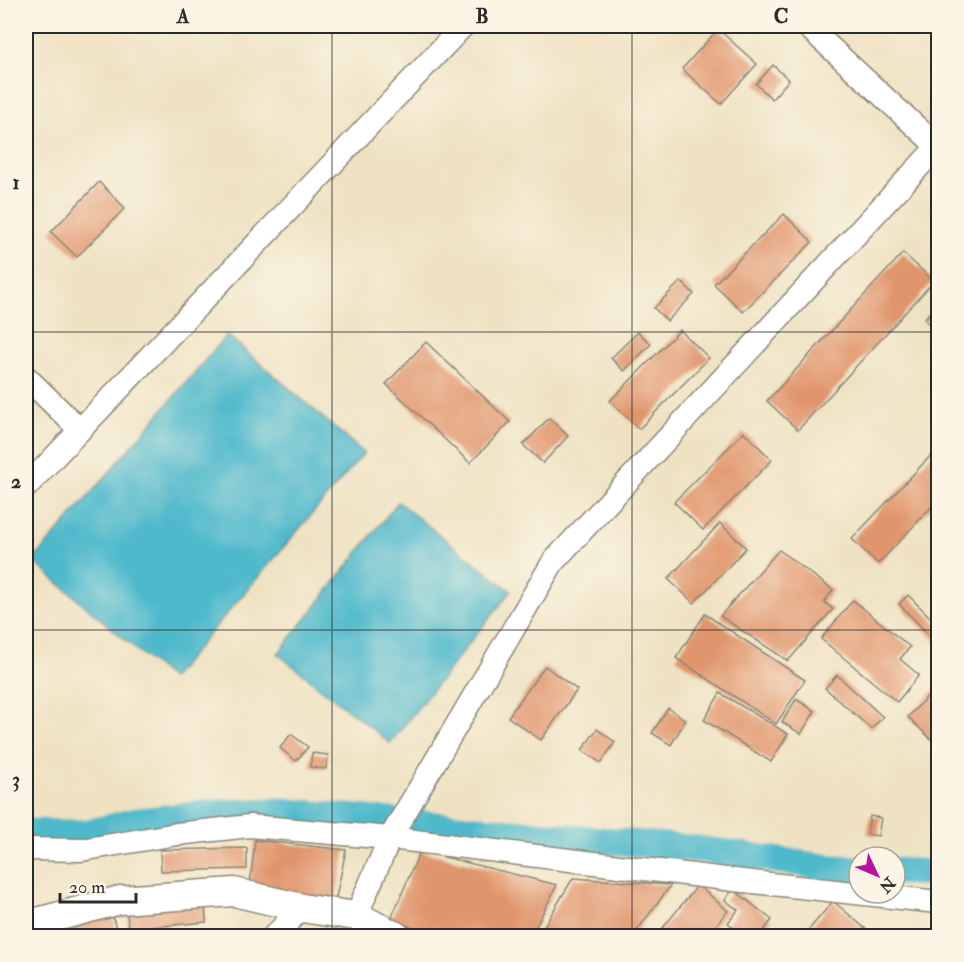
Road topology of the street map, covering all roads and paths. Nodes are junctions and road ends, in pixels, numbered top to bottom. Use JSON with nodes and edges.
{"nodes":[{"id":1,"x":464,"y":26,"type":"edge"},
{"id":2,"x":807,"y":26,"type":"edge"},
{"id":3,"x":938,"y":147,"type":"edge"},
{"id":4,"x":26,"y":377,"type":"edge"},
{"id":5,"x":26,"y":396,"type":"edge"},
{"id":6,"x":75,"y":435,"type":"junction"},
{"id":7,"x":26,"y":487,"type":"edge"},
{"id":8,"x":391,"y":838,"type":"junction"},
{"id":9,"x":26,"y":849,"type":"edge"},
{"id":10,"x":939,"y":902,"type":"edge"},
{"id":11,"x":302,"y":908,"type":"junction"},
{"id":12,"x":356,"y":916,"type":"junction"},
{"id":13,"x":26,"y":925,"type":"edge"},
{"id":14,"x":274,"y":936,"type":"edge"},
{"id":15,"x":396,"y":936,"type":"edge"}],
"edges":[{"from":1,"to":6,"type":"street"},
{"from":2,"to":3,"type":"street"},
{"from":3,"to":8,"type":"street"},
{"from":4,"to":6,"type":"street"},
{"from":5,"to":6,"type":"street"},
{"from":6,"to":7,"type":"street"},
{"from":8,"to":9,"type":"street"},
{"from":8,"to":10,"type":"street"},
{"from":8,"to":12,"type":"street"},
{"from":11,"to":12,"type":"street"},
{"from":11,"to":13,"type":"street"},
{"from":11,"to":14,"type":"street"},
{"from":12,"to":15,"type":"street"}]}
